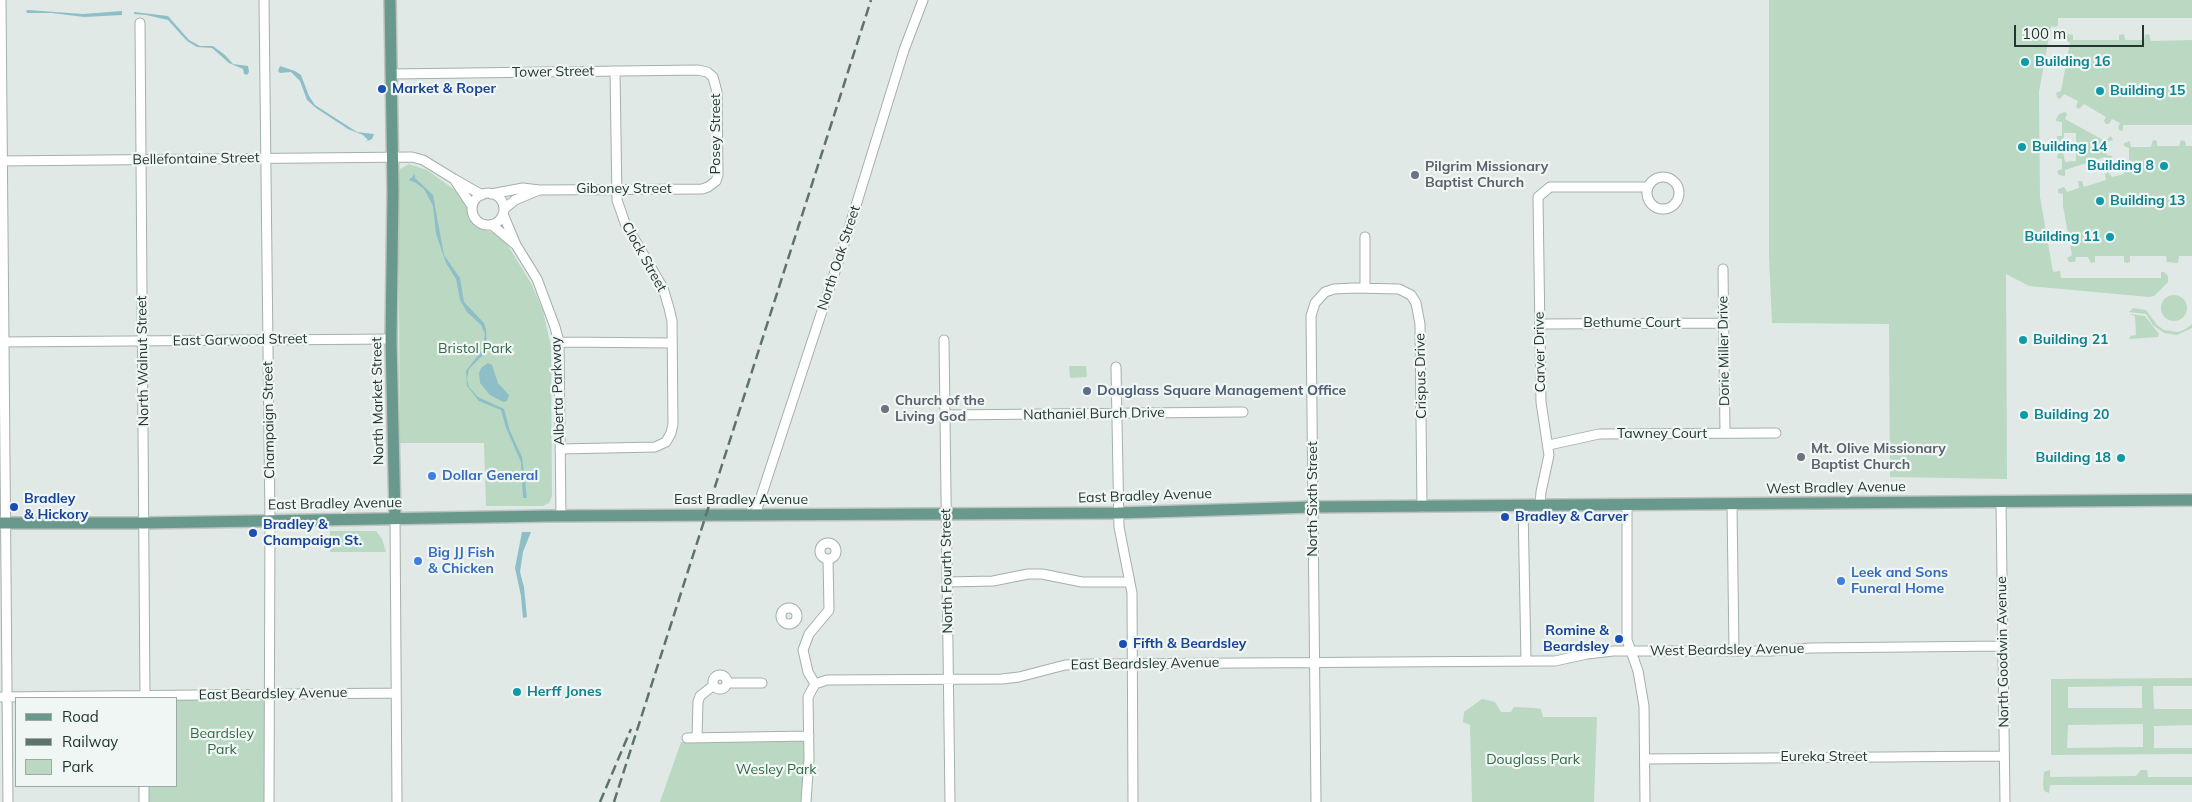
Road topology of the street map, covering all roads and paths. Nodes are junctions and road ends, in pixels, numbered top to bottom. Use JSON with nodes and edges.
{"nodes":[{"id":1,"x":1,"y":0,"type":"edge"},
{"id":2,"x":390,"y":0,"type":"edge"},
{"id":3,"x":923,"y":0,"type":"edge"},
{"id":4,"x":264,"y":1,"type":"edge"},
{"id":5,"x":140,"y":23,"type":"dead end"},
{"id":6,"x":615,"y":71,"type":"junction"},
{"id":7,"x":391,"y":74,"type":"junction"},
{"id":8,"x":713,"y":77,"type":"joint"},
{"id":9,"x":392,"y":157,"type":"junction"},
{"id":10,"x":266,"y":158,"type":"junction"},
{"id":11,"x":141,"y":160,"type":"junction"},
{"id":12,"x":1,"y":161,"type":"edge"},
{"id":13,"x":454,"y":179,"type":"junction"},
{"id":14,"x":708,"y":187,"type":"joint"},
{"id":15,"x":1647,"y":187,"type":"dead end"},
{"id":16,"x":539,"y":190,"type":"junction"},
{"id":17,"x":616,"y":190,"type":"junction"},
{"id":18,"x":492,"y":194,"type":"junction"},
{"id":19,"x":482,"y":195,"type":"junction"},
{"id":20,"x":472,"y":206,"type":"junction"},
{"id":21,"x":503,"y":212,"type":"junction"},
{"id":22,"x":492,"y":225,"type":"junction"},
{"id":23,"x":1365,"y":237,"type":"dead end"},
{"id":24,"x":516,"y":245,"type":"junction"},
{"id":25,"x":1723,"y":269,"type":"dead end"},
{"id":26,"x":1365,"y":288,"type":"junction"},
{"id":27,"x":1724,"y":322,"type":"junction"},
{"id":28,"x":1540,"y":324,"type":"junction"},
{"id":29,"x":391,"y":339,"type":"junction"},
{"id":30,"x":268,"y":340,"type":"junction"},
{"id":31,"x":944,"y":340,"type":"dead end"},
{"id":32,"x":142,"y":341,"type":"junction"},
{"id":33,"x":2,"y":342,"type":"edge"},
{"id":34,"x":559,"y":342,"type":"junction"},
{"id":35,"x":672,"y":343,"type":"junction"},
{"id":36,"x":1116,"y":367,"type":"dead end"},
{"id":37,"x":1243,"y":412,"type":"dead end"},
{"id":38,"x":1117,"y":413,"type":"junction"},
{"id":39,"x":945,"y":415,"type":"junction"},
{"id":40,"x":1776,"y":432,"type":"dead end"},
{"id":41,"x":1725,"y":433,"type":"junction"},
{"id":42,"x":1549,"y":445,"type":"junction"},
{"id":43,"x":560,"y":449,"type":"junction"},
{"id":44,"x":2192,"y":500,"type":"edge"},
{"id":45,"x":2001,"y":502,"type":"junction"},
{"id":46,"x":1627,"y":505,"type":"junction"},
{"id":47,"x":1732,"y":505,"type":"junction"},
{"id":48,"x":1481,"y":506,"type":"joint"},
{"id":49,"x":1524,"y":506,"type":"junction"},
{"id":50,"x":1540,"y":506,"type":"junction"},
{"id":51,"x":1422,"y":507,"type":"junction"},
{"id":52,"x":1313,"y":508,"type":"junction"},
{"id":53,"x":1118,"y":513,"type":"junction"},
{"id":54,"x":946,"y":514,"type":"junction"},
{"id":55,"x":755,"y":515,"type":"junction"},
{"id":56,"x":561,"y":516,"type":"junction"},
{"id":57,"x":395,"y":518,"type":"junction"},
{"id":58,"x":270,"y":521,"type":"junction"},
{"id":59,"x":3,"y":523,"type":"edge"},
{"id":60,"x":144,"y":523,"type":"junction"},
{"id":61,"x":828,"y":559,"type":"dead end"},
{"id":62,"x":947,"y":582,"type":"junction"},
{"id":63,"x":1129,"y":582,"type":"junction"},
{"id":64,"x":796,"y":621,"type":"dead end"},
{"id":65,"x":809,"y":634,"type":"junction"},
{"id":66,"x":2003,"y":646,"type":"junction"},
{"id":67,"x":1734,"y":650,"type":"junction"},
{"id":68,"x":1632,"y":651,"type":"junction"},
{"id":69,"x":1526,"y":660,"type":"junction"},
{"id":70,"x":1451,"y":661,"type":"joint"},
{"id":71,"x":1315,"y":662,"type":"junction"},
{"id":72,"x":1132,"y":663,"type":"junction"},
{"id":73,"x":949,"y":680,"type":"junction"},
{"id":74,"x":762,"y":683,"type":"dead end"},
{"id":75,"x":815,"y":684,"type":"junction"},
{"id":76,"x":396,"y":693,"type":"junction"},
{"id":77,"x":270,"y":694,"type":"junction"},
{"id":78,"x":4,"y":697,"type":"edge"},
{"id":79,"x":145,"y":697,"type":"edge"},
{"id":80,"x":809,"y":736,"type":"junction"},
{"id":81,"x":697,"y":737,"type":"junction"},
{"id":82,"x":687,"y":738,"type":"dead end"},
{"id":83,"x":2004,"y":756,"type":"junction"},
{"id":84,"x":1645,"y":759,"type":"junction"},
{"id":85,"x":144,"y":787,"type":"edge"},
{"id":86,"x":8,"y":802,"type":"edge"},
{"id":87,"x":144,"y":802,"type":"edge"},
{"id":88,"x":269,"y":802,"type":"edge"},
{"id":89,"x":396,"y":802,"type":"edge"},
{"id":90,"x":806,"y":802,"type":"edge"},
{"id":91,"x":950,"y":802,"type":"edge"},
{"id":92,"x":1133,"y":802,"type":"edge"},
{"id":93,"x":1316,"y":802,"type":"edge"},
{"id":94,"x":1645,"y":802,"type":"edge"},
{"id":95,"x":2005,"y":802,"type":"edge"}],
"edges":[{"from":1,"to":12,"type":"street"},
{"from":2,"to":7,"type":"main road","name":"North Market Street"},
{"from":3,"to":55,"type":"street","name":"North Oak Street"},
{"from":4,"to":10,"type":"street","name":"Champaign Street"},
{"from":5,"to":11,"type":"street","name":"North Walnut Street"},
{"from":6,"to":7,"type":"street","name":"Tower Street"},
{"from":6,"to":8,"type":"street","name":"Tower Street"},
{"from":6,"to":17,"type":"street","name":"Clock Street"},
{"from":7,"to":9,"type":"main road","name":"North Market Street"},
{"from":8,"to":14,"type":"street","name":"Posey Street"},
{"from":9,"to":10,"type":"street","name":"Bellefontaine Street"},
{"from":9,"to":13,"type":"street"},
{"from":9,"to":29,"type":"main road","name":"North Market Street"},
{"from":10,"to":11,"type":"street","name":"Bellefontaine Street"},
{"from":10,"to":30,"type":"street","name":"Champaign Street"},
{"from":11,"to":12,"type":"street","name":"Bellefontaine Street"},
{"from":11,"to":32,"type":"street","name":"North Walnut Street"},
{"from":12,"to":33,"type":"street"},
{"from":13,"to":19,"type":"street"},
{"from":13,"to":20,"type":"street"},
{"from":14,"to":17,"type":"street","name":"Giboney Street"},
{"from":15,"to":28,"type":"street","name":"Carver Drive"},
{"from":16,"to":17,"type":"street","name":"Giboney Street"},
{"from":16,"to":18,"type":"street","name":"Giboney Street"},
{"from":16,"to":21,"type":"street","name":"Giboney Street"},
{"from":17,"to":35,"type":"street","name":"Clock Street"},
{"from":18,"to":19,"type":"street"},
{"from":18,"to":21,"type":"street"},
{"from":19,"to":20,"type":"street"},
{"from":20,"to":22,"type":"street"},
{"from":21,"to":22,"type":"street"},
{"from":21,"to":24,"type":"street","name":"Alberta Parkway"},
{"from":22,"to":24,"type":"street","name":"Alberta Parkway"},
{"from":23,"to":26,"type":"street"},
{"from":24,"to":34,"type":"street","name":"Alberta Parkway"},
{"from":25,"to":27,"type":"street","name":"Dorie Miller Drive"},
{"from":26,"to":51,"type":"street","name":"Crispus Drive"},
{"from":26,"to":52,"type":"street","name":"North Sixth Street"},
{"from":27,"to":28,"type":"street","name":"Bethume Court"},
{"from":27,"to":41,"type":"street","name":"Dorie Miller Drive"},
{"from":28,"to":42,"type":"street","name":"Carver Drive"},
{"from":29,"to":30,"type":"street","name":"East Garwood Street"},
{"from":29,"to":57,"type":"main road","name":"North Market Street"},
{"from":30,"to":32,"type":"street","name":"East Garwood Street"},
{"from":30,"to":58,"type":"street","name":"Champaign Street"},
{"from":31,"to":39,"type":"street","name":"North Fourth Street"},
{"from":32,"to":33,"type":"street","name":"East Garwood Street"},
{"from":32,"to":60,"type":"street","name":"North Walnut Street"},
{"from":33,"to":59,"type":"street"},
{"from":34,"to":35,"type":"street"},
{"from":34,"to":43,"type":"street","name":"Alberta Parkway"},
{"from":35,"to":43,"type":"street","name":"Clock Street"},
{"from":36,"to":38,"type":"street"},
{"from":37,"to":38,"type":"street","name":"Nathaniel Burch Drive"},
{"from":38,"to":39,"type":"street","name":"Nathaniel Burch Drive"},
{"from":38,"to":53,"type":"street"},
{"from":39,"to":54,"type":"street","name":"North Fourth Street"},
{"from":40,"to":41,"type":"street","name":"Tawney Court"},
{"from":41,"to":42,"type":"street","name":"Tawney Court"},
{"from":42,"to":50,"type":"street","name":"Carver Drive"},
{"from":43,"to":56,"type":"street","name":"Alberta Parkway"},
{"from":44,"to":45,"type":"main road","name":"West Bradley Avenue"},
{"from":45,"to":47,"type":"main road","name":"West Bradley Avenue"},
{"from":45,"to":66,"type":"street","name":"North Goodwin Avenue"},
{"from":46,"to":47,"type":"main road","name":"West Bradley Avenue"},
{"from":46,"to":50,"type":"main road","name":"West Bradley Avenue"},
{"from":46,"to":68,"type":"street"},
{"from":47,"to":67,"type":"street"},
{"from":48,"to":49,"type":"main road","name":"West Bradley Avenue"},
{"from":48,"to":51,"type":"main road","name":"East Bradley Avenue"},
{"from":49,"to":50,"type":"main road","name":"West Bradley Avenue"},
{"from":49,"to":69,"type":"street"},
{"from":51,"to":52,"type":"main road","name":"East Bradley Avenue"},
{"from":52,"to":53,"type":"main road","name":"East Bradley Avenue"},
{"from":52,"to":71,"type":"street","name":"North Sixth Street"},
{"from":53,"to":54,"type":"main road","name":"East Bradley Avenue"},
{"from":53,"to":63,"type":"street"},
{"from":54,"to":55,"type":"main road","name":"East Bradley Avenue"},
{"from":54,"to":62,"type":"street","name":"North Fourth Street"},
{"from":55,"to":56,"type":"main road","name":"East Bradley Avenue"},
{"from":56,"to":57,"type":"main road","name":"East Bradley Avenue"},
{"from":57,"to":58,"type":"main road","name":"East Bradley Avenue"},
{"from":57,"to":76,"type":"street","name":"North Market Street"},
{"from":58,"to":60,"type":"main road","name":"East Bradley Avenue"},
{"from":58,"to":77,"type":"street","name":"Champaign Street"},
{"from":59,"to":60,"type":"main road","name":"East Bradley Avenue"},
{"from":59,"to":78,"type":"street"},
{"from":60,"to":79,"type":"street","name":"North Walnut Street"},
{"from":61,"to":65,"type":"street"},
{"from":62,"to":63,"type":"street"},
{"from":62,"to":73,"type":"street","name":"North Fourth Street"},
{"from":63,"to":72,"type":"street"},
{"from":64,"to":65,"type":"street"},
{"from":65,"to":75,"type":"street"},
{"from":66,"to":67,"type":"street","name":"West Beardsley Avenue"},
{"from":66,"to":83,"type":"street","name":"North Goodwin Avenue"},
{"from":67,"to":68,"type":"street","name":"West Beardsley Avenue"},
{"from":68,"to":69,"type":"street","name":"West Beardsley Avenue"},
{"from":68,"to":84,"type":"street"},
{"from":69,"to":70,"type":"street","name":"West Beardsley Avenue"},
{"from":70,"to":71,"type":"street","name":"East Beardsley Avenue"},
{"from":71,"to":72,"type":"street","name":"East Beardsley Avenue"},
{"from":71,"to":93,"type":"street","name":"North Sixth Street"},
{"from":72,"to":73,"type":"street","name":"East Beardsley Avenue"},
{"from":72,"to":92,"type":"street"},
{"from":73,"to":75,"type":"street","name":"East Beardsley Avenue"},
{"from":73,"to":91,"type":"street","name":"North Fourth Street"},
{"from":74,"to":81,"type":"street"},
{"from":75,"to":80,"type":"street"},
{"from":76,"to":77,"type":"street","name":"East Beardsley Avenue"},
{"from":76,"to":89,"type":"street","name":"North Market Street"},
{"from":77,"to":79,"type":"street","name":"East Beardsley Avenue"},
{"from":77,"to":88,"type":"street","name":"Champaign Street"},
{"from":78,"to":79,"type":"street","name":"East Beardsley Avenue"},
{"from":78,"to":86,"type":"street"},
{"from":80,"to":81,"type":"street"},
{"from":80,"to":90,"type":"street"},
{"from":81,"to":82,"type":"street"},
{"from":83,"to":84,"type":"street","name":"Eureka Street"},
{"from":83,"to":95,"type":"street","name":"North Goodwin Avenue"},
{"from":84,"to":94,"type":"street"},
{"from":85,"to":87,"type":"street"}]}
